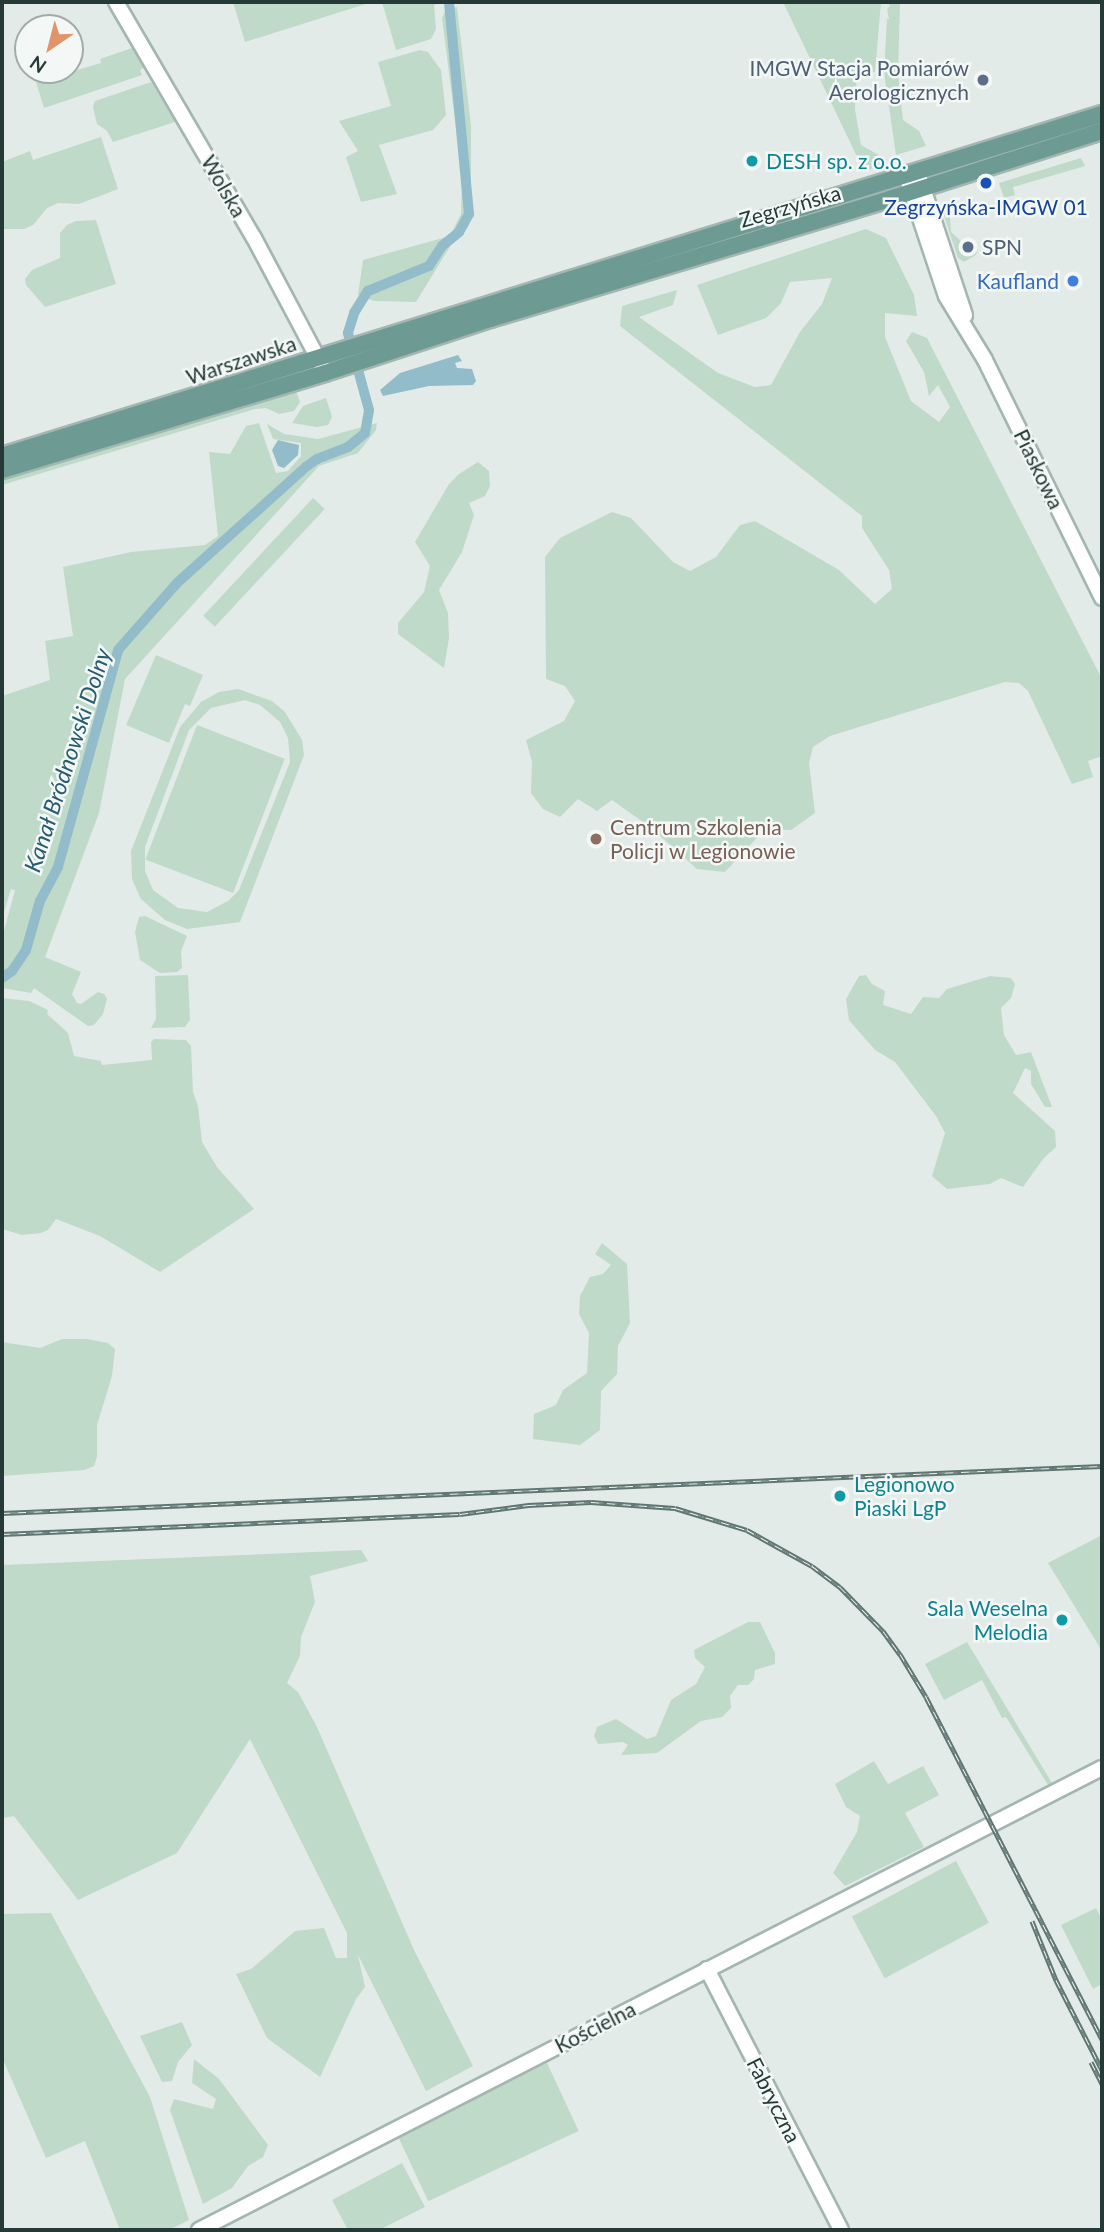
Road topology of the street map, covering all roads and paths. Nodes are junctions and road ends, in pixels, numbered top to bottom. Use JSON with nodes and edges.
{"nodes":[{"id":1,"x":116,"y":2,"type":"edge"},
{"id":2,"x":1102,"y":114,"type":"edge"},
{"id":3,"x":1102,"y":131,"type":"edge"},
{"id":4,"x":915,"y":182,"type":"junction"},
{"id":5,"x":491,"y":312,"type":"joint"},
{"id":6,"x":368,"y":352,"type":"junction"},
{"id":7,"x":319,"y":357,"type":"junction"},
{"id":8,"x":325,"y":373,"type":"junction"},
{"id":9,"x":2,"y":456,"type":"edge"},
{"id":10,"x":2,"y":470,"type":"edge"},
{"id":11,"x":1102,"y":598,"type":"edge"},
{"id":12,"x":1102,"y":1768,"type":"edge"},
{"id":13,"x":707,"y":1969,"type":"junction"},
{"id":14,"x":199,"y":2230,"type":"edge"},
{"id":15,"x":841,"y":2230,"type":"edge"}],
"edges":[{"from":1,"to":7,"type":"street","name":"Wolska"},
{"from":2,"to":4,"type":"main road","name":"Zegrzyńska"},
{"from":3,"to":4,"type":"main road","name":"Zegrzyńska"},
{"from":4,"to":5,"type":"main road","name":"Zegrzyńska"},
{"from":4,"to":11,"type":"street","name":"Piaskowa"},
{"from":5,"to":6,"type":"main road","name":"Warszawska"},
{"from":6,"to":7,"type":"main road","name":"Warszawska"},
{"from":6,"to":8,"type":"main road","name":"Warszawska"},
{"from":7,"to":8,"type":"street","name":"Wolska"},
{"from":7,"to":9,"type":"main road","name":"Warszawska"},
{"from":8,"to":10,"type":"main road","name":"Warszawska"},
{"from":12,"to":13,"type":"street","name":"Kościelna"},
{"from":13,"to":14,"type":"street","name":"Kościelna"},
{"from":13,"to":15,"type":"street","name":"Fabryczna"}]}
